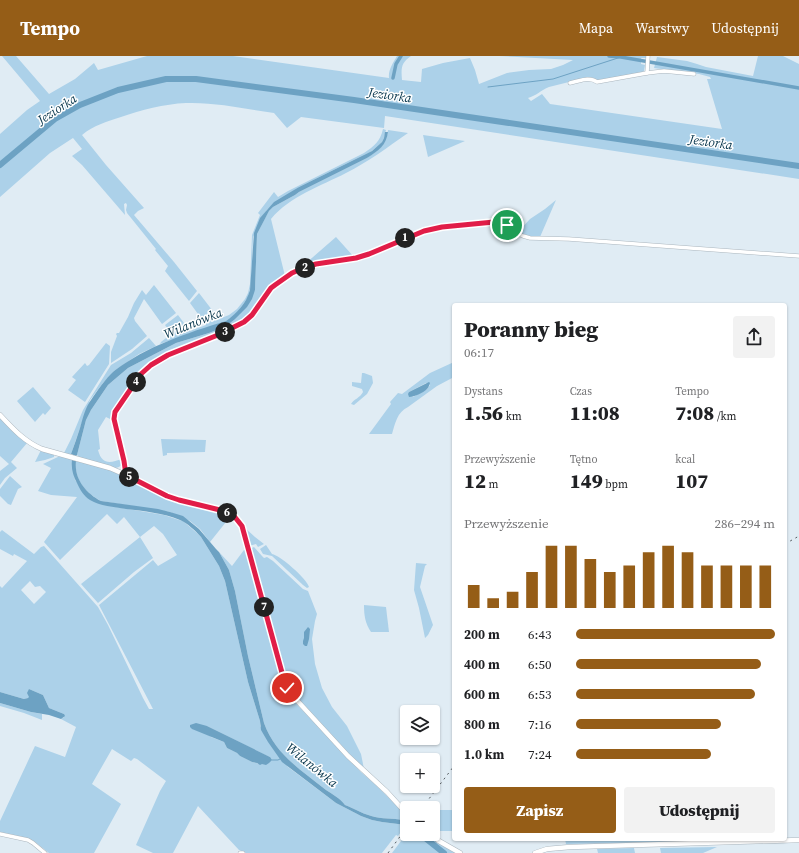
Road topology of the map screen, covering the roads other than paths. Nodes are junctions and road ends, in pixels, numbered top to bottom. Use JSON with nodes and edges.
{"nodes":[{"id":1,"x":648,"y":56,"type":"edge"},
{"id":2,"x":647,"y":73,"type":"junction"},
{"id":3,"x":694,"y":74,"type":"dead end"},
{"id":4,"x":570,"y":83,"type":"dead end"},
{"id":5,"x":799,"y":256,"type":"edge"},
{"id":6,"x":0,"y":415,"type":"edge"},
{"id":7,"x":126,"y":475,"type":"junction"},
{"id":8,"x":400,"y":807,"type":"edge"},
{"id":9,"x":0,"y":834,"type":"edge"},
{"id":10,"x":787,"y":840,"type":"edge"},
{"id":11,"x":799,"y":840,"type":"edge"},
{"id":12,"x":439,"y":841,"type":"edge"},
{"id":13,"x":766,"y":841,"type":"edge"},
{"id":14,"x":45,"y":853,"type":"edge"},
{"id":15,"x":240,"y":853,"type":"edge"},
{"id":16,"x":243,"y":853,"type":"edge"},
{"id":17,"x":460,"y":853,"type":"edge"},
{"id":18,"x":535,"y":853,"type":"edge"}],
"edges":[{"from":1,"to":2,"type":"street"},
{"from":2,"to":3,"type":"street"},
{"from":2,"to":4,"type":"street"},
{"from":5,"to":7,"type":"street"},
{"from":6,"to":7,"type":"street"},
{"from":7,"to":8,"type":"street"},
{"from":9,"to":14,"type":"street"},
{"from":10,"to":11,"type":"street"},
{"from":12,"to":17,"type":"street"},
{"from":13,"to":18,"type":"street"},
{"from":15,"to":16,"type":"street"}]}
